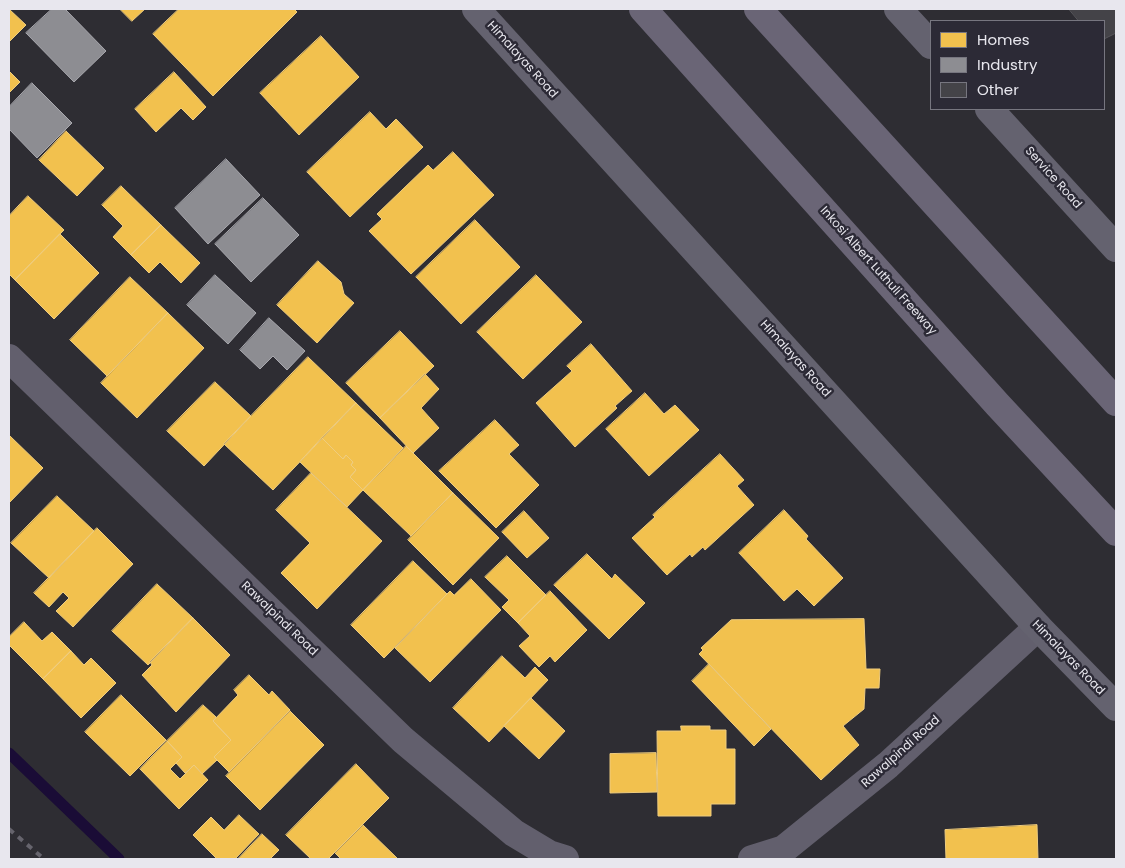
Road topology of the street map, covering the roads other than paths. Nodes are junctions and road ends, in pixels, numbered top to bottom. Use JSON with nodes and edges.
{"nodes":[{"id":1,"x":476,"y":9,"type":"edge"},
{"id":2,"x":643,"y":9,"type":"edge"},
{"id":3,"x":758,"y":9,"type":"edge"},
{"id":4,"x":898,"y":9,"type":"edge"},
{"id":5,"x":930,"y":44,"type":"edge"},
{"id":6,"x":990,"y":110,"type":"edge"},
{"id":7,"x":1116,"y":248,"type":"edge"},
{"id":8,"x":9,"y":358,"type":"edge"},
{"id":9,"x":1116,"y":402,"type":"edge"},
{"id":10,"x":1116,"y":532,"type":"edge"},
{"id":11,"x":1038,"y":627,"type":"junction"},
{"id":12,"x":1116,"y":707,"type":"edge"},
{"id":13,"x":565,"y":859,"type":"edge"},
{"id":14,"x":752,"y":859,"type":"edge"}],
"edges":[{"from":1,"to":11,"type":"street","name":"Himalayas Road"},
{"from":2,"to":10,"type":"highway","name":"Inkosi Albert Luthuli Freeway"},
{"from":3,"to":9,"type":"highway"},
{"from":4,"to":5,"type":"street"},
{"from":6,"to":7,"type":"street","name":"Service Road"},
{"from":8,"to":13,"type":"street","name":"Rawalpindi Road"},
{"from":11,"to":12,"type":"street","name":"Himalayas Road"},
{"from":11,"to":14,"type":"street","name":"Rawalpindi Road"}]}
